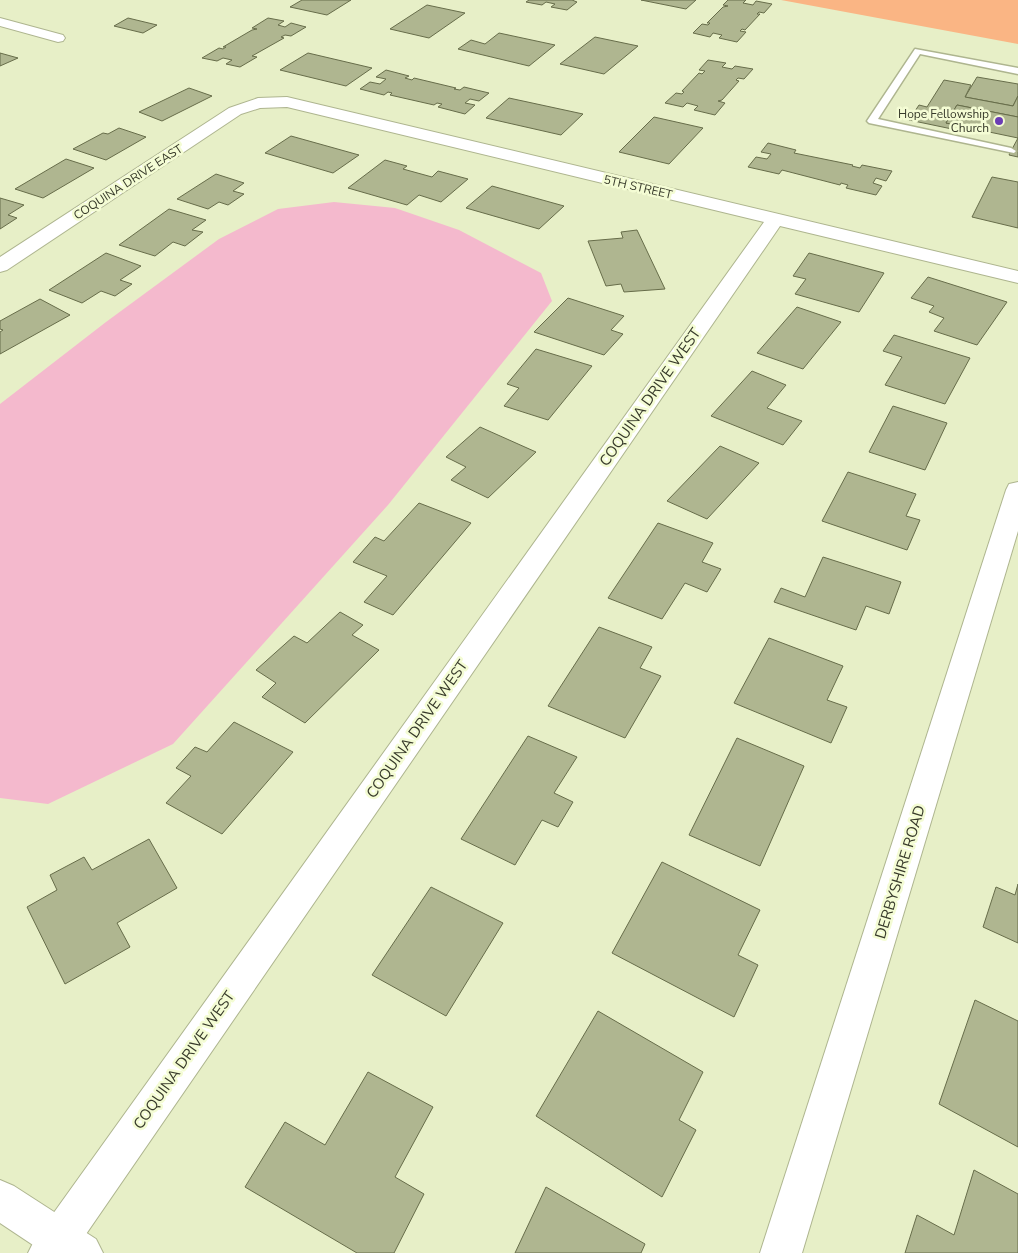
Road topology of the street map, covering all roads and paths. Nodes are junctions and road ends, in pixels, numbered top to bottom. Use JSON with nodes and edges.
{"nodes":[{"id":1,"x":0,"y":22,"type":"edge"},
{"id":2,"x":58,"y":38,"type":"dead end"},
{"id":3,"x":1018,"y":71,"type":"edge"},
{"id":4,"x":258,"y":103,"type":"joint"},
{"id":5,"x":1011,"y":151,"type":"dead end"},
{"id":6,"x":775,"y":219,"type":"junction"},
{"id":7,"x":0,"y":266,"type":"edge"},
{"id":8,"x":1018,"y":276,"type":"edge"},
{"id":9,"x":1018,"y":490,"type":"edge"},
{"id":10,"x":0,"y":1200,"type":"edge"},
{"id":11,"x":63,"y":1248,"type":"edge"},
{"id":12,"x":781,"y":1253,"type":"edge"}],
"edges":[{"from":1,"to":2,"type":"street"},
{"from":3,"to":5,"type":"lane"},
{"from":4,"to":6,"type":"street","name":"5TH STREET"},
{"from":4,"to":7,"type":"street","name":"COQUINA DRIVE EAST"},
{"from":6,"to":8,"type":"street","name":"5TH STREET"},
{"from":6,"to":11,"type":"street","name":"COQUINA DRIVE WEST"},
{"from":9,"to":12,"type":"street","name":"DERBYSHIRE ROAD"},
{"from":10,"to":11,"type":"street"}]}
